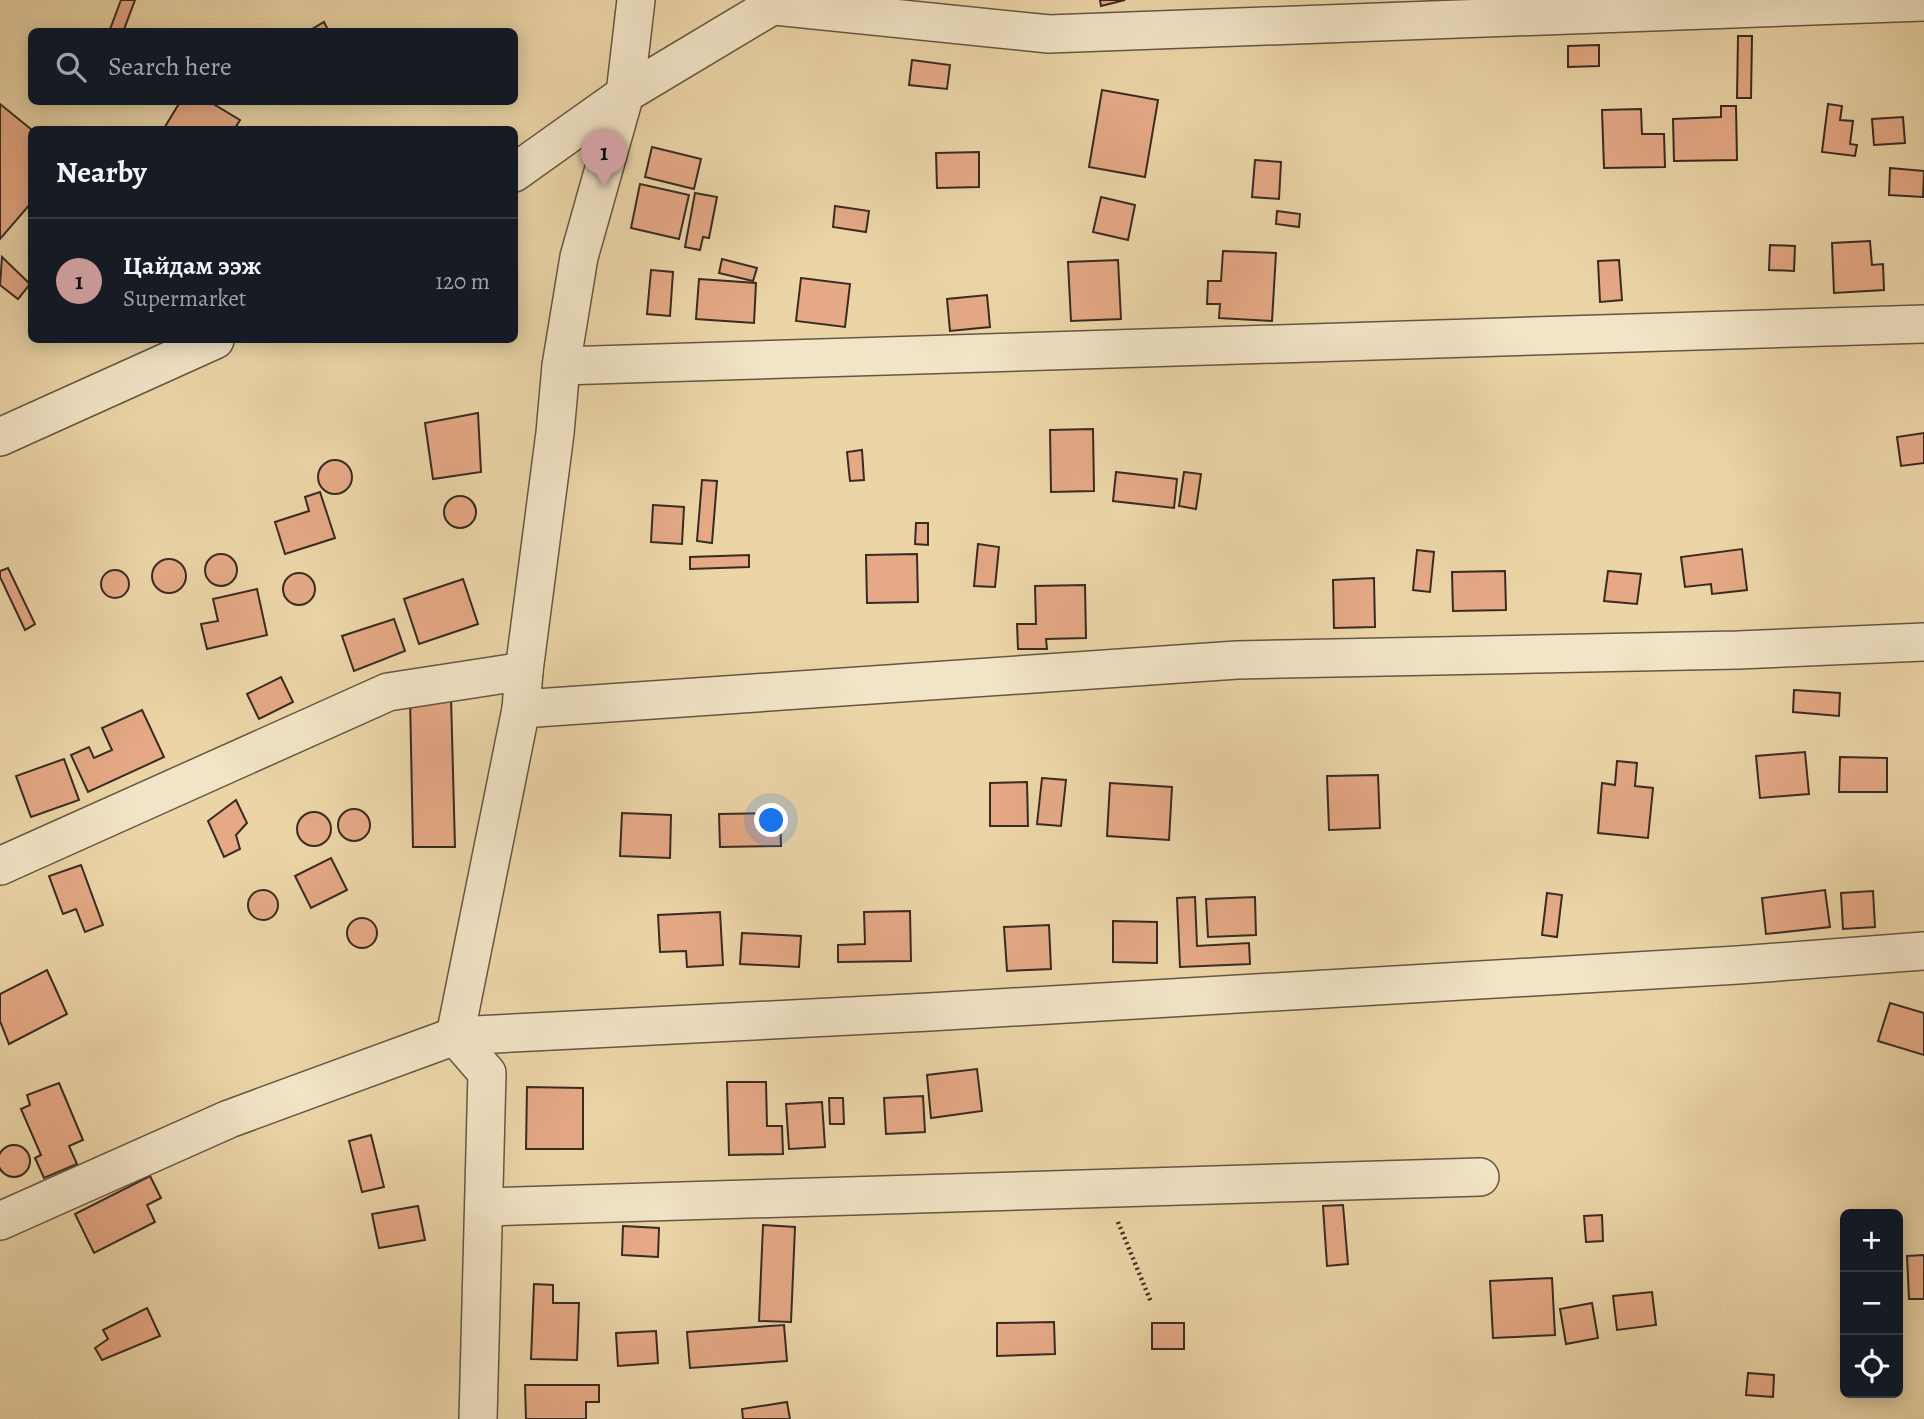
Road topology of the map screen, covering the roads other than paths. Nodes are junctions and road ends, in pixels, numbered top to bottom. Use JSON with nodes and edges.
{"nodes":[{"id":1,"x":636,"y":0,"type":"edge"},
{"id":2,"x":1924,"y":2,"type":"edge"},
{"id":3,"x":778,"y":3,"type":"edge"},
{"id":4,"x":625,"y":94,"type":"junction"},
{"id":5,"x":518,"y":170,"type":"edge"},
{"id":6,"x":1924,"y":324,"type":"edge"},
{"id":7,"x":208,"y":343,"type":"edge"},
{"id":8,"x":561,"y":366,"type":"junction"},
{"id":9,"x":0,"y":437,"type":"edge"},
{"id":10,"x":1924,"y":642,"type":"edge"},
{"id":11,"x":524,"y":671,"type":"junction"},
{"id":12,"x":521,"y":709,"type":"junction"},
{"id":13,"x":0,"y":866,"type":"edge"},
{"id":14,"x":1924,"y":951,"type":"edge"},
{"id":15,"x":455,"y":1035,"type":"junction"},
{"id":16,"x":1480,"y":1177,"type":"dead end"},
{"id":17,"x":484,"y":1206,"type":"junction"},
{"id":18,"x":0,"y":1221,"type":"edge"},
{"id":19,"x":478,"y":1419,"type":"edge"}],
"edges":[{"from":1,"to":4,"type":"street"},
{"from":2,"to":3,"type":"street"},
{"from":3,"to":4,"type":"street"},
{"from":4,"to":5,"type":"street"},
{"from":4,"to":8,"type":"street"},
{"from":6,"to":8,"type":"street"},
{"from":7,"to":9,"type":"street"},
{"from":8,"to":11,"type":"street"},
{"from":10,"to":12,"type":"street"},
{"from":11,"to":12,"type":"street"},
{"from":11,"to":13,"type":"street"},
{"from":12,"to":15,"type":"street"},
{"from":14,"to":15,"type":"street"},
{"from":15,"to":17,"type":"street"},
{"from":15,"to":18,"type":"street"},
{"from":16,"to":17,"type":"street"},
{"from":17,"to":19,"type":"street"}]}
